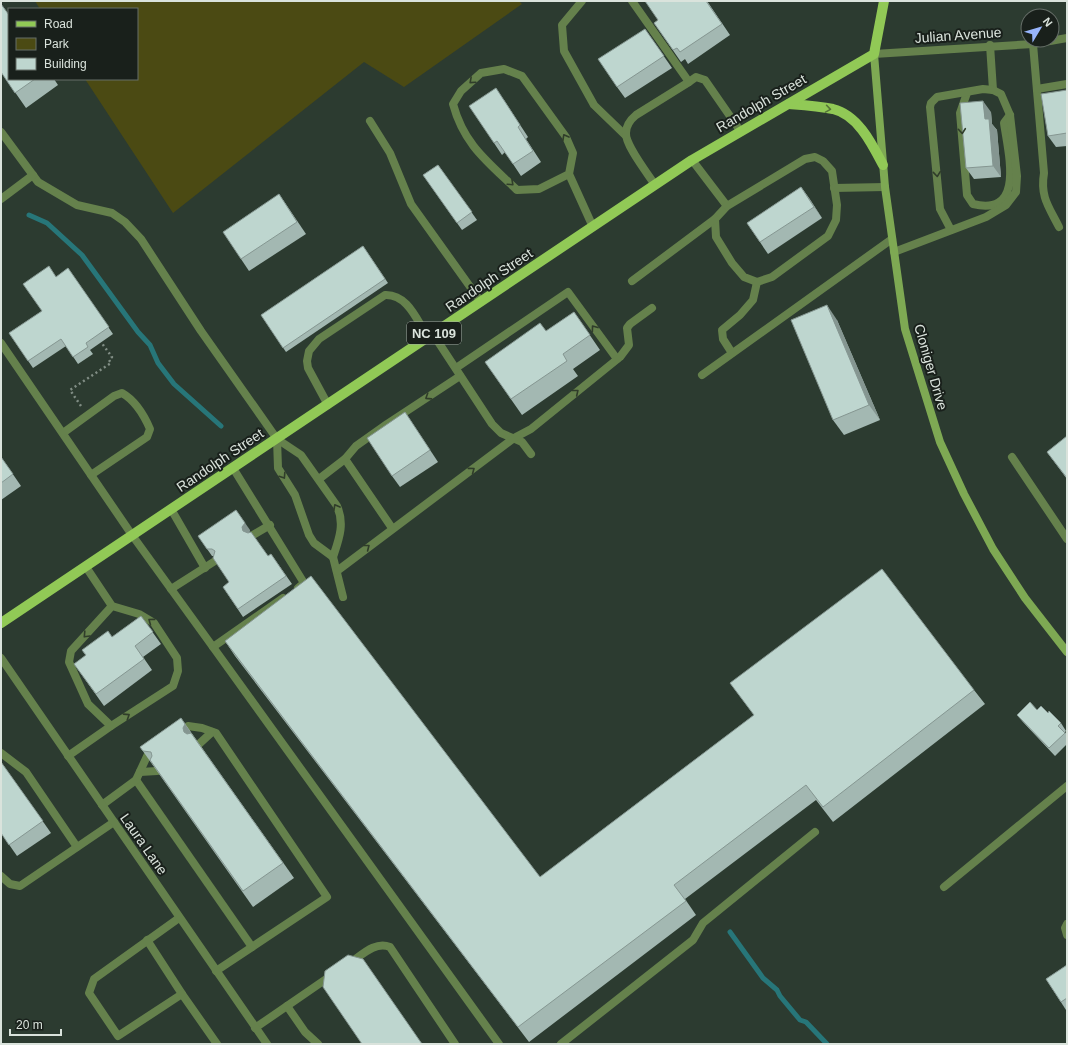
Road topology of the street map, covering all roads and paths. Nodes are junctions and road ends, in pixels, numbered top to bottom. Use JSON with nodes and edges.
{"nodes":[{"id":1,"x":582,"y":1,"type":"edge"},
{"id":2,"x":632,"y":1,"type":"edge"},
{"id":3,"x":884,"y":1,"type":"edge"},
{"id":4,"x":1020,"y":44,"type":"edge"},
{"id":5,"x":990,"y":45,"type":"junction"},
{"id":6,"x":1033,"y":48,"type":"edge"},
{"id":7,"x":874,"y":54,"type":"junction"},
{"id":8,"x":689,"y":82,"type":"junction"},
{"id":9,"x":1067,"y":84,"type":"edge"},
{"id":10,"x":1037,"y":89,"type":"junction"},
{"id":11,"x":994,"y":90,"type":"junction"},
{"id":12,"x":967,"y":93,"type":"junction"},
{"id":13,"x":789,"y":104,"type":"junction"},
{"id":14,"x":1010,"y":115,"type":"junction"},
{"id":15,"x":370,"y":121,"type":"dead end"},
{"id":16,"x":1,"y":132,"type":"edge"},
{"id":17,"x":741,"y":132,"type":"junction"},
{"id":18,"x":626,"y":135,"type":"junction"},
{"id":19,"x":692,"y":160,"type":"junction"},
{"id":20,"x":883,"y":165,"type":"junction"},
{"id":21,"x":570,"y":174,"type":"junction"},
{"id":22,"x":33,"y":175,"type":"junction"},
{"id":23,"x":655,"y":185,"type":"junction"},
{"id":24,"x":834,"y":188,"type":"junction"},
{"id":25,"x":884,"y":188,"type":"junction"},
{"id":26,"x":1,"y":199,"type":"edge"},
{"id":27,"x":727,"y":206,"type":"junction"},
{"id":28,"x":715,"y":219,"type":"junction"},
{"id":29,"x":592,"y":227,"type":"junction"},
{"id":30,"x":1059,"y":227,"type":"dead end"},
{"id":31,"x":952,"y":230,"type":"junction"},
{"id":32,"x":892,"y":239,"type":"junction"},
{"id":33,"x":894,"y":252,"type":"junction"},
{"id":34,"x":632,"y":281,"type":"dead end"},
{"id":35,"x":757,"y":282,"type":"junction"},
{"id":36,"x":481,"y":302,"type":"junction"},
{"id":37,"x":652,"y":308,"type":"dead end"},
{"id":38,"x":430,"y":336,"type":"junction"},
{"id":39,"x":101,"y":342,"type":"edge"},
{"id":40,"x":1,"y":343,"type":"edge"},
{"id":41,"x":732,"y":354,"type":"junction"},
{"id":42,"x":617,"y":359,"type":"junction"},
{"id":43,"x":456,"y":368,"type":"junction"},
{"id":44,"x":702,"y":375,"type":"dead end"},
{"id":45,"x":460,"y":376,"type":"junction"},
{"id":46,"x":328,"y":404,"type":"junction"},
{"id":47,"x":87,"y":416,"type":"junction"},
{"id":48,"x":63,"y":433,"type":"junction"},
{"id":49,"x":514,"y":438,"type":"junction"},
{"id":50,"x":277,"y":439,"type":"junction"},
{"id":51,"x":531,"y":454,"type":"dead end"},
{"id":52,"x":1012,"y":457,"type":"dead end"},
{"id":53,"x":345,"y":459,"type":"junction"},
{"id":54,"x":233,"y":468,"type":"junction"},
{"id":55,"x":91,"y":475,"type":"junction"},
{"id":56,"x":320,"y":479,"type":"junction"},
{"id":57,"x":171,"y":509,"type":"junction"},
{"id":58,"x":270,"y":525,"type":"junction"},
{"id":59,"x":392,"y":528,"type":"junction"},
{"id":60,"x":132,"y":535,"type":"junction"},
{"id":61,"x":253,"y":535,"type":"edge"},
{"id":62,"x":1067,"y":539,"type":"edge"},
{"id":63,"x":332,"y":557,"type":"junction"},
{"id":64,"x":215,"y":561,"type":"edge"},
{"id":65,"x":86,"y":567,"type":"junction"},
{"id":66,"x":205,"y":568,"type":"junction"},
{"id":67,"x":336,"y":571,"type":"junction"},
{"id":68,"x":171,"y":589,"type":"junction"},
{"id":69,"x":343,"y":597,"type":"dead end"},
{"id":70,"x":112,"y":606,"type":"junction"},
{"id":71,"x":1,"y":623,"type":"edge"},
{"id":72,"x":213,"y":647,"type":"junction"},
{"id":73,"x":1066,"y":648,"type":"edge"},
{"id":74,"x":1,"y":658,"type":"edge"},
{"id":75,"x":111,"y":726,"type":"junction"},
{"id":76,"x":212,"y":732,"type":"junction"},
{"id":77,"x":175,"y":735,"type":"edge"},
{"id":78,"x":162,"y":743,"type":"edge"},
{"id":79,"x":199,"y":744,"type":"edge"},
{"id":80,"x":1,"y":753,"type":"edge"},
{"id":81,"x":68,"y":756,"type":"junction"},
{"id":82,"x":157,"y":771,"type":"edge"},
{"id":83,"x":140,"y":772,"type":"junction"},
{"id":84,"x":136,"y":780,"type":"junction"},
{"id":85,"x":1067,"y":786,"type":"edge"},
{"id":86,"x":102,"y":805,"type":"junction"},
{"id":87,"x":114,"y":822,"type":"junction"},
{"id":88,"x":815,"y":832,"type":"dead end"},
{"id":89,"x":77,"y":847,"type":"junction"},
{"id":90,"x":1,"y":876,"type":"edge"},
{"id":91,"x":944,"y":887,"type":"dead end"},
{"id":92,"x":179,"y":918,"type":"junction"},
{"id":93,"x":1067,"y":924,"type":"edge"},
{"id":94,"x":1067,"y":935,"type":"edge"},
{"id":95,"x":148,"y":940,"type":"junction"},
{"id":96,"x":252,"y":947,"type":"junction"},
{"id":97,"x":216,"y":971,"type":"junction"},
{"id":98,"x":182,"y":994,"type":"junction"},
{"id":99,"x":287,"y":1006,"type":"junction"},
{"id":100,"x":255,"y":1028,"type":"junction"},
{"id":101,"x":217,"y":1044,"type":"edge"},
{"id":102,"x":267,"y":1044,"type":"edge"},
{"id":103,"x":318,"y":1044,"type":"edge"},
{"id":104,"x":455,"y":1044,"type":"edge"},
{"id":105,"x":499,"y":1044,"type":"edge"},
{"id":106,"x":561,"y":1044,"type":"edge"}],
"edges":[{"from":1,"to":18,"type":"street"},
{"from":2,"to":8,"type":"street"},
{"from":3,"to":7,"type":"main road"},
{"from":4,"to":5,"type":"street","name":"Julian Avenue"},
{"from":5,"to":7,"type":"street","name":"Julian Avenue"},
{"from":5,"to":11,"type":"street"},
{"from":6,"to":10,"type":"street"},
{"from":7,"to":13,"type":"main road","name":"Randolph Street","number":"NC 109"},
{"from":7,"to":20,"type":"main road","name":"Cloniger Drive"},
{"from":8,"to":17,"type":"street"},
{"from":8,"to":18,"type":"street"},
{"from":9,"to":10,"type":"street"},
{"from":10,"to":30,"type":"street"},
{"from":11,"to":12,"type":"street"},
{"from":11,"to":14,"type":"street"},
{"from":12,"to":14,"type":"street","one_way":true},
{"from":12,"to":31,"type":"street","one_way":true},
{"from":13,"to":17,"type":"main road","name":"Randolph Street","number":"NC 109"},
{"from":13,"to":20,"type":"main road","one_way":true},
{"from":14,"to":31,"type":"street"},
{"from":15,"to":36,"type":"street"},
{"from":16,"to":22,"type":"street"},
{"from":17,"to":19,"type":"main road","name":"Randolph Street","number":"NC 109"},
{"from":18,"to":23,"type":"street"},
{"from":19,"to":23,"type":"main road","name":"Randolph Street","number":"NC 109"},
{"from":19,"to":27,"type":"street"},
{"from":20,"to":25,"type":"main road","name":"Cloniger Drive"},
{"from":21,"to":21,"type":"street","one_way":true},
{"from":21,"to":29,"type":"street"},
{"from":22,"to":26,"type":"street"},
{"from":22,"to":50,"type":"street"},
{"from":23,"to":29,"type":"main road","name":"Randolph Street","number":"NC 109"},
{"from":24,"to":25,"type":"street"},
{"from":24,"to":27,"type":"street"},
{"from":24,"to":35,"type":"street"},
{"from":25,"to":32,"type":"main road","name":"Cloniger Drive"},
{"from":27,"to":28,"type":"street"},
{"from":28,"to":34,"type":"street"},
{"from":28,"to":35,"type":"street"},
{"from":29,"to":36,"type":"main road","name":"Randolph Street","number":"NC 109"},
{"from":31,"to":33,"type":"street"},
{"from":32,"to":33,"type":"main road","name":"Cloniger Drive"},
{"from":32,"to":41,"type":"street"},
{"from":33,"to":73,"type":"main road","name":"Cloniger Drive"},
{"from":35,"to":41,"type":"street"},
{"from":36,"to":38,"type":"main road","name":"Randolph Street","number":"NC 109"},
{"from":37,"to":42,"type":"street"},
{"from":38,"to":43,"type":"street"},
{"from":38,"to":46,"type":"main road","name":"Randolph Street","number":"NC 109"},
{"from":38,"to":46,"type":"street"},
{"from":39,"to":47,"type":"path"},
{"from":40,"to":48,"type":"street"},
{"from":41,"to":44,"type":"street"},
{"from":42,"to":43,"type":"street","one_way":true},
{"from":49,"to":42,"type":"street","one_way":true},
{"from":43,"to":45,"type":"street"},
{"from":45,"to":49,"type":"street"},
{"from":45,"to":53,"type":"street","one_way":true},
{"from":46,"to":50,"type":"main road","name":"Randolph Street","number":"NC 109"},
{"from":47,"to":48,"type":"street"},
{"from":47,"to":55,"type":"street"},
{"from":48,"to":55,"type":"street"},
{"from":49,"to":51,"type":"street"},
{"from":59,"to":49,"type":"street","one_way":true},
{"from":50,"to":54,"type":"main road","name":"Randolph Street","number":"NC 109"},
{"from":50,"to":56,"type":"street"},
{"from":50,"to":63,"type":"street","one_way":true},
{"from":52,"to":62,"type":"street"},
{"from":53,"to":56,"type":"street"},
{"from":53,"to":59,"type":"street"},
{"from":54,"to":57,"type":"main road","name":"Randolph Street","number":"NC 109"},
{"from":54,"to":58,"type":"street"},
{"from":55,"to":60,"type":"street"},
{"from":63,"to":56,"type":"street","one_way":true},
{"from":57,"to":60,"type":"main road","name":"Randolph Street","number":"NC 109"},
{"from":57,"to":66,"type":"street"},
{"from":58,"to":61,"type":"street"},
{"from":58,"to":72,"type":"street"},
{"from":67,"to":59,"type":"street","one_way":true},
{"from":60,"to":65,"type":"main road","name":"Randolph Street","number":"NC 109"},
{"from":60,"to":68,"type":"street"},
{"from":63,"to":67,"type":"street"},
{"from":64,"to":66,"type":"street"},
{"from":65,"to":70,"type":"street"},
{"from":65,"to":71,"type":"main road","name":"Randolph Street","number":"NC 109"},
{"from":66,"to":68,"type":"street"},
{"from":67,"to":69,"type":"street"},
{"from":68,"to":72,"type":"street"},
{"from":70,"to":75,"type":"street","one_way":true},
{"from":75,"to":70,"type":"street","one_way":true},
{"from":72,"to":105,"type":"street"},
{"from":74,"to":81,"type":"street","name":"Laura Lane"},
{"from":75,"to":81,"type":"street"},
{"from":76,"to":77,"type":"street"},
{"from":76,"to":79,"type":"street"},
{"from":76,"to":96,"type":"street"},
{"from":78,"to":83,"type":"street"},
{"from":80,"to":89,"type":"street"},
{"from":81,"to":86,"type":"street","name":"Laura Lane"},
{"from":82,"to":83,"type":"street"},
{"from":83,"to":84,"type":"street"},
{"from":84,"to":86,"type":"street"},
{"from":84,"to":96,"type":"street"},
{"from":85,"to":91,"type":"street"},
{"from":86,"to":87,"type":"street","name":"Laura Lane"},
{"from":87,"to":89,"type":"street"},
{"from":87,"to":92,"type":"street","name":"Laura Lane"},
{"from":88,"to":106,"type":"street"},
{"from":89,"to":90,"type":"street"},
{"from":92,"to":95,"type":"street"},
{"from":92,"to":97,"type":"street","name":"Laura Lane"},
{"from":93,"to":94,"type":"street"},
{"from":95,"to":98,"type":"street"},
{"from":95,"to":98,"type":"street"},
{"from":96,"to":97,"type":"street"},
{"from":97,"to":100,"type":"street","name":"Laura Lane"},
{"from":98,"to":101,"type":"street"},
{"from":99,"to":100,"type":"street"},
{"from":99,"to":103,"type":"street"},
{"from":99,"to":104,"type":"street"},
{"from":100,"to":102,"type":"street","name":"Laura Lane"}]}
